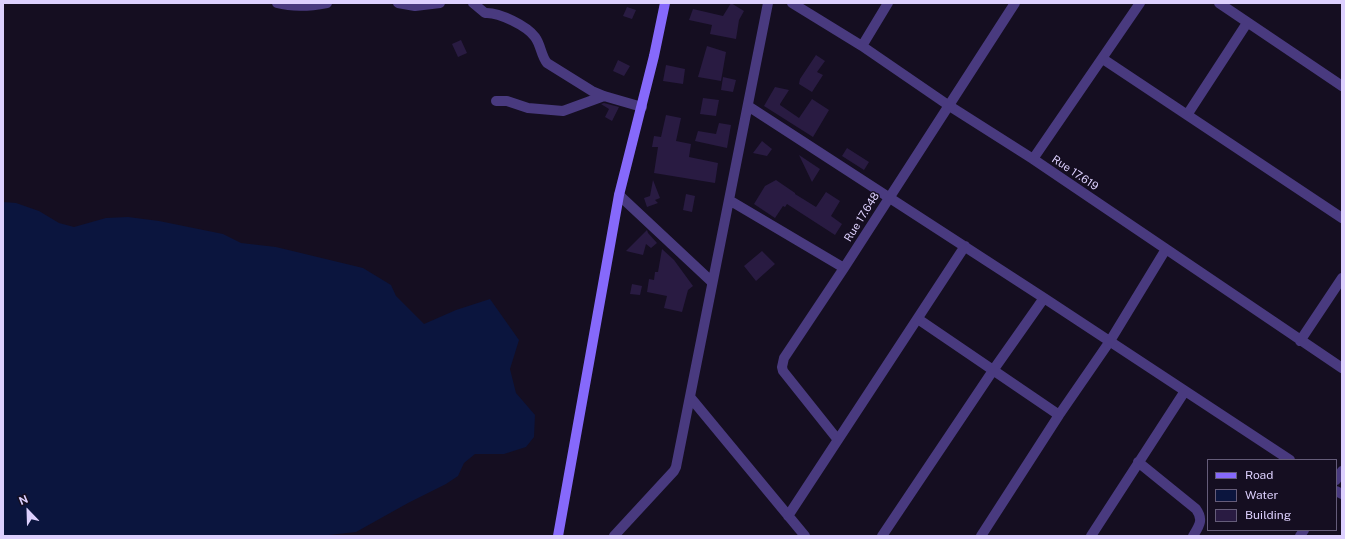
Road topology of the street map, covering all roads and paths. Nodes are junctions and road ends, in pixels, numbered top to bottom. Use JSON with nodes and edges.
{"nodes":[{"id":1,"x":277,"y":3,"type":"edge"},
{"id":2,"x":327,"y":3,"type":"edge"},
{"id":3,"x":398,"y":3,"type":"edge"},
{"id":4,"x":440,"y":3,"type":"edge"},
{"id":5,"x":473,"y":3,"type":"edge"},
{"id":6,"x":665,"y":3,"type":"edge"},
{"id":7,"x":768,"y":3,"type":"edge"},
{"id":8,"x":792,"y":3,"type":"edge"},
{"id":9,"x":888,"y":3,"type":"edge"},
{"id":10,"x":1015,"y":3,"type":"edge"},
{"id":11,"x":1140,"y":3,"type":"edge"},
{"id":12,"x":1219,"y":3,"type":"edge"},
{"id":13,"x":1247,"y":23,"type":"junction"},
{"id":14,"x":862,"y":46,"type":"junction"},
{"id":15,"x":1103,"y":59,"type":"junction"},
{"id":16,"x":1342,"y":86,"type":"edge"},
{"id":17,"x":604,"y":96,"type":"junction"},
{"id":18,"x":496,"y":101,"type":"dead end"},
{"id":19,"x":948,"y":104,"type":"junction"},
{"id":20,"x":748,"y":106,"type":"junction"},
{"id":21,"x":642,"y":107,"type":"junction"},
{"id":22,"x":1187,"y":115,"type":"junction"},
{"id":23,"x":1033,"y":159,"type":"junction"},
{"id":24,"x":619,"y":195,"type":"junction"},
{"id":25,"x":889,"y":197,"type":"junction"},
{"id":26,"x":729,"y":200,"type":"junction"},
{"id":27,"x":1342,"y":218,"type":"edge"},
{"id":28,"x":965,"y":246,"type":"junction"},
{"id":29,"x":1166,"y":248,"type":"junction"},
{"id":30,"x":844,"y":268,"type":"junction"},
{"id":31,"x":1342,"y":278,"type":"edge"},
{"id":32,"x":712,"y":282,"type":"junction"},
{"id":33,"x":1044,"y":298,"type":"junction"},
{"id":34,"x":918,"y":318,"type":"junction"},
{"id":35,"x":1300,"y":340,"type":"junction"},
{"id":36,"x":1110,"y":341,"type":"junction"},
{"id":37,"x":1342,"y":368,"type":"edge"},
{"id":38,"x":994,"y":370,"type":"junction"},
{"id":39,"x":1185,"y":391,"type":"junction"},
{"id":40,"x":690,"y":397,"type":"junction"},
{"id":41,"x":1059,"y":415,"type":"junction"},
{"id":42,"x":838,"y":440,"type":"junction"},
{"id":43,"x":1288,"y":459,"type":"edge"},
{"id":44,"x":1138,"y":462,"type":"junction"},
{"id":45,"x":788,"y":516,"type":"junction"},
{"id":46,"x":558,"y":536,"type":"edge"},
{"id":47,"x":614,"y":536,"type":"edge"},
{"id":48,"x":805,"y":536,"type":"edge"},
{"id":49,"x":882,"y":536,"type":"edge"},
{"id":50,"x":981,"y":536,"type":"edge"},
{"id":51,"x":1091,"y":536,"type":"edge"},
{"id":52,"x":1193,"y":536,"type":"edge"}],
"edges":[{"from":1,"to":2,"type":"street"},
{"from":3,"to":4,"type":"street"},
{"from":5,"to":17,"type":"street"},
{"from":6,"to":21,"type":"street"},
{"from":7,"to":20,"type":"street"},
{"from":8,"to":14,"type":"street","name":"Rue 17.619"},
{"from":9,"to":14,"type":"street"},
{"from":10,"to":19,"type":"street","name":"Rue 17.648"},
{"from":11,"to":15,"type":"street"},
{"from":12,"to":13,"type":"street"},
{"from":13,"to":16,"type":"street"},
{"from":13,"to":22,"type":"street"},
{"from":14,"to":19,"type":"street","name":"Rue 17.619"},
{"from":15,"to":22,"type":"street"},
{"from":15,"to":23,"type":"street"},
{"from":17,"to":18,"type":"street"},
{"from":17,"to":21,"type":"street"},
{"from":19,"to":23,"type":"street","name":"Rue 17.619"},
{"from":19,"to":25,"type":"street","name":"Rue 17.648"},
{"from":20,"to":25,"type":"street"},
{"from":20,"to":26,"type":"street"},
{"from":21,"to":24,"type":"street"},
{"from":22,"to":27,"type":"street"},
{"from":23,"to":29,"type":"street","name":"Rue 17.619"},
{"from":24,"to":32,"type":"street"},
{"from":24,"to":46,"type":"street"},
{"from":25,"to":28,"type":"street"},
{"from":25,"to":30,"type":"street","name":"Rue 17.648"},
{"from":26,"to":30,"type":"street"},
{"from":26,"to":32,"type":"street"},
{"from":28,"to":33,"type":"street"},
{"from":28,"to":34,"type":"street"},
{"from":29,"to":35,"type":"street","name":"Rue 17.619"},
{"from":29,"to":36,"type":"street"},
{"from":30,"to":42,"type":"street","name":"Rue 17.648"},
{"from":31,"to":35,"type":"street"},
{"from":32,"to":40,"type":"street"},
{"from":33,"to":36,"type":"street"},
{"from":33,"to":38,"type":"street"},
{"from":34,"to":38,"type":"street"},
{"from":34,"to":42,"type":"street"},
{"from":35,"to":37,"type":"street","name":"Rue 17.619"},
{"from":36,"to":39,"type":"street"},
{"from":36,"to":41,"type":"street"},
{"from":38,"to":41,"type":"street"},
{"from":38,"to":49,"type":"street"},
{"from":39,"to":43,"type":"street"},
{"from":39,"to":44,"type":"street"},
{"from":40,"to":45,"type":"street"},
{"from":40,"to":47,"type":"street"},
{"from":41,"to":50,"type":"street"},
{"from":42,"to":45,"type":"street"},
{"from":44,"to":51,"type":"street"},
{"from":44,"to":52,"type":"street"},
{"from":45,"to":48,"type":"street"}]}
